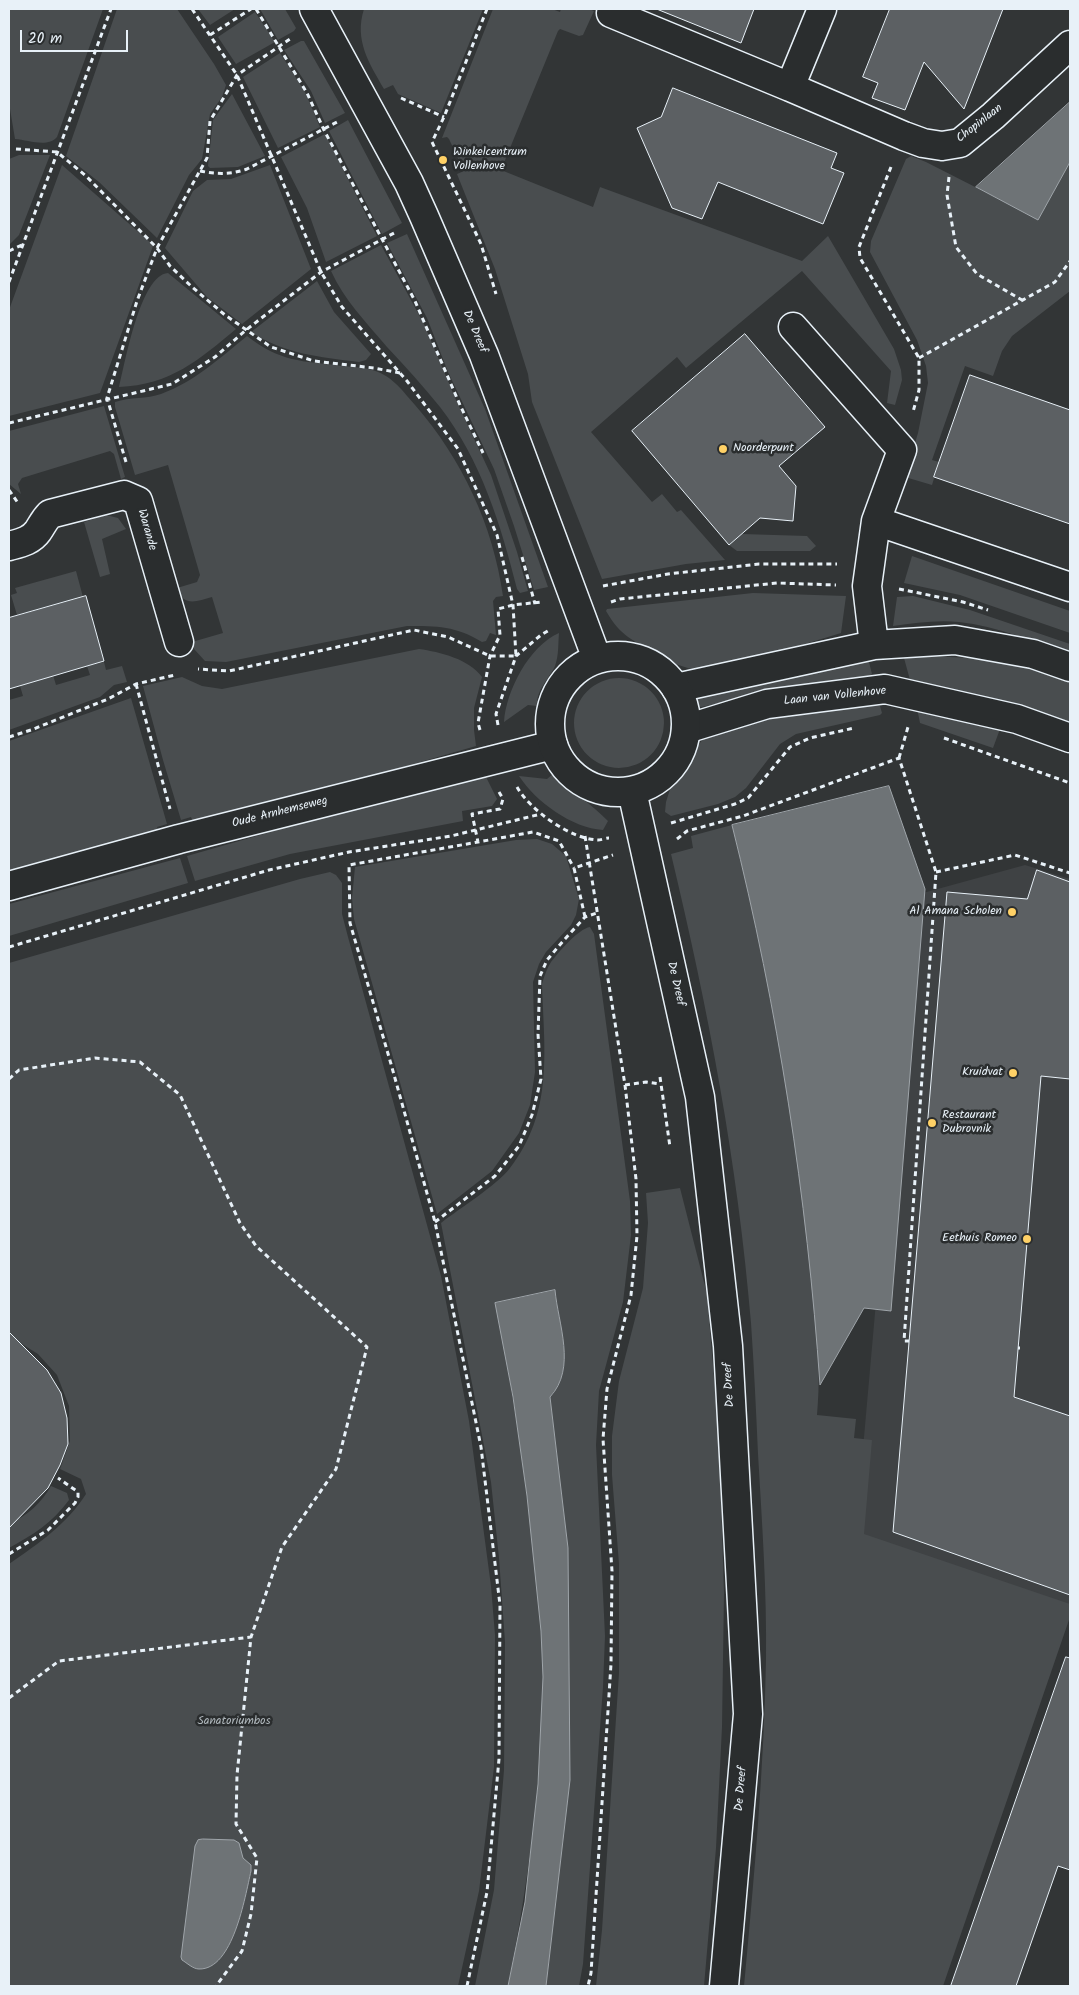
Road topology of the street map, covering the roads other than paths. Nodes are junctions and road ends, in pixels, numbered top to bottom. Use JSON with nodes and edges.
{"nodes":[{"id":1,"x":822,"y":9,"type":"edge"},
{"id":2,"x":611,"y":13,"type":"dead end"},
{"id":3,"x":317,"y":14,"type":"edge"},
{"id":4,"x":1070,"y":45,"type":"edge"},
{"id":5,"x":790,"y":87,"type":"junction"},
{"id":6,"x":793,"y":327,"type":"dead end"},
{"id":7,"x":876,"y":521,"type":"junction"},
{"id":8,"x":9,"y":546,"type":"edge"},
{"id":9,"x":1070,"y":587,"type":"edge"},
{"id":10,"x":179,"y":642,"type":"dead end"},
{"id":11,"x":874,"y":645,"type":"junction"},
{"id":12,"x":597,"y":659,"type":"junction"},
{"id":13,"x":1070,"y":667,"type":"edge"},
{"id":14,"x":676,"y":688,"type":"junction"},
{"id":15,"x":686,"y":729,"type":"junction"},
{"id":16,"x":1070,"y":738,"type":"edge"},
{"id":17,"x":553,"y":745,"type":"junction"},
{"id":18,"x":632,"y":792,"type":"junction"},
{"id":19,"x":9,"y":886,"type":"edge"},
{"id":20,"x":724,"y":1986,"type":"edge"}],
"edges":[{"from":1,"to":5,"type":"street"},
{"from":2,"to":5,"type":"street","name":"Chopinlaan"},
{"from":3,"to":12,"type":"street","name":"De Dreef"},
{"from":4,"to":5,"type":"street","name":"Chopinlaan"},
{"from":6,"to":7,"type":"street"},
{"from":7,"to":9,"type":"street"},
{"from":7,"to":11,"type":"street"},
{"from":8,"to":10,"type":"street","name":"Warande"},
{"from":11,"to":13,"type":"street"},
{"from":11,"to":14,"type":"street"},
{"from":12,"to":14,"type":"street"},
{"from":12,"to":17,"type":"street"},
{"from":14,"to":15,"type":"street"},
{"from":15,"to":16,"type":"street","name":"Laan van Vollenhove"},
{"from":15,"to":18,"type":"street"},
{"from":17,"to":18,"type":"street"},
{"from":17,"to":19,"type":"street","name":"Oude Arnhemseweg"},
{"from":18,"to":20,"type":"street","name":"De Dreef"}]}
